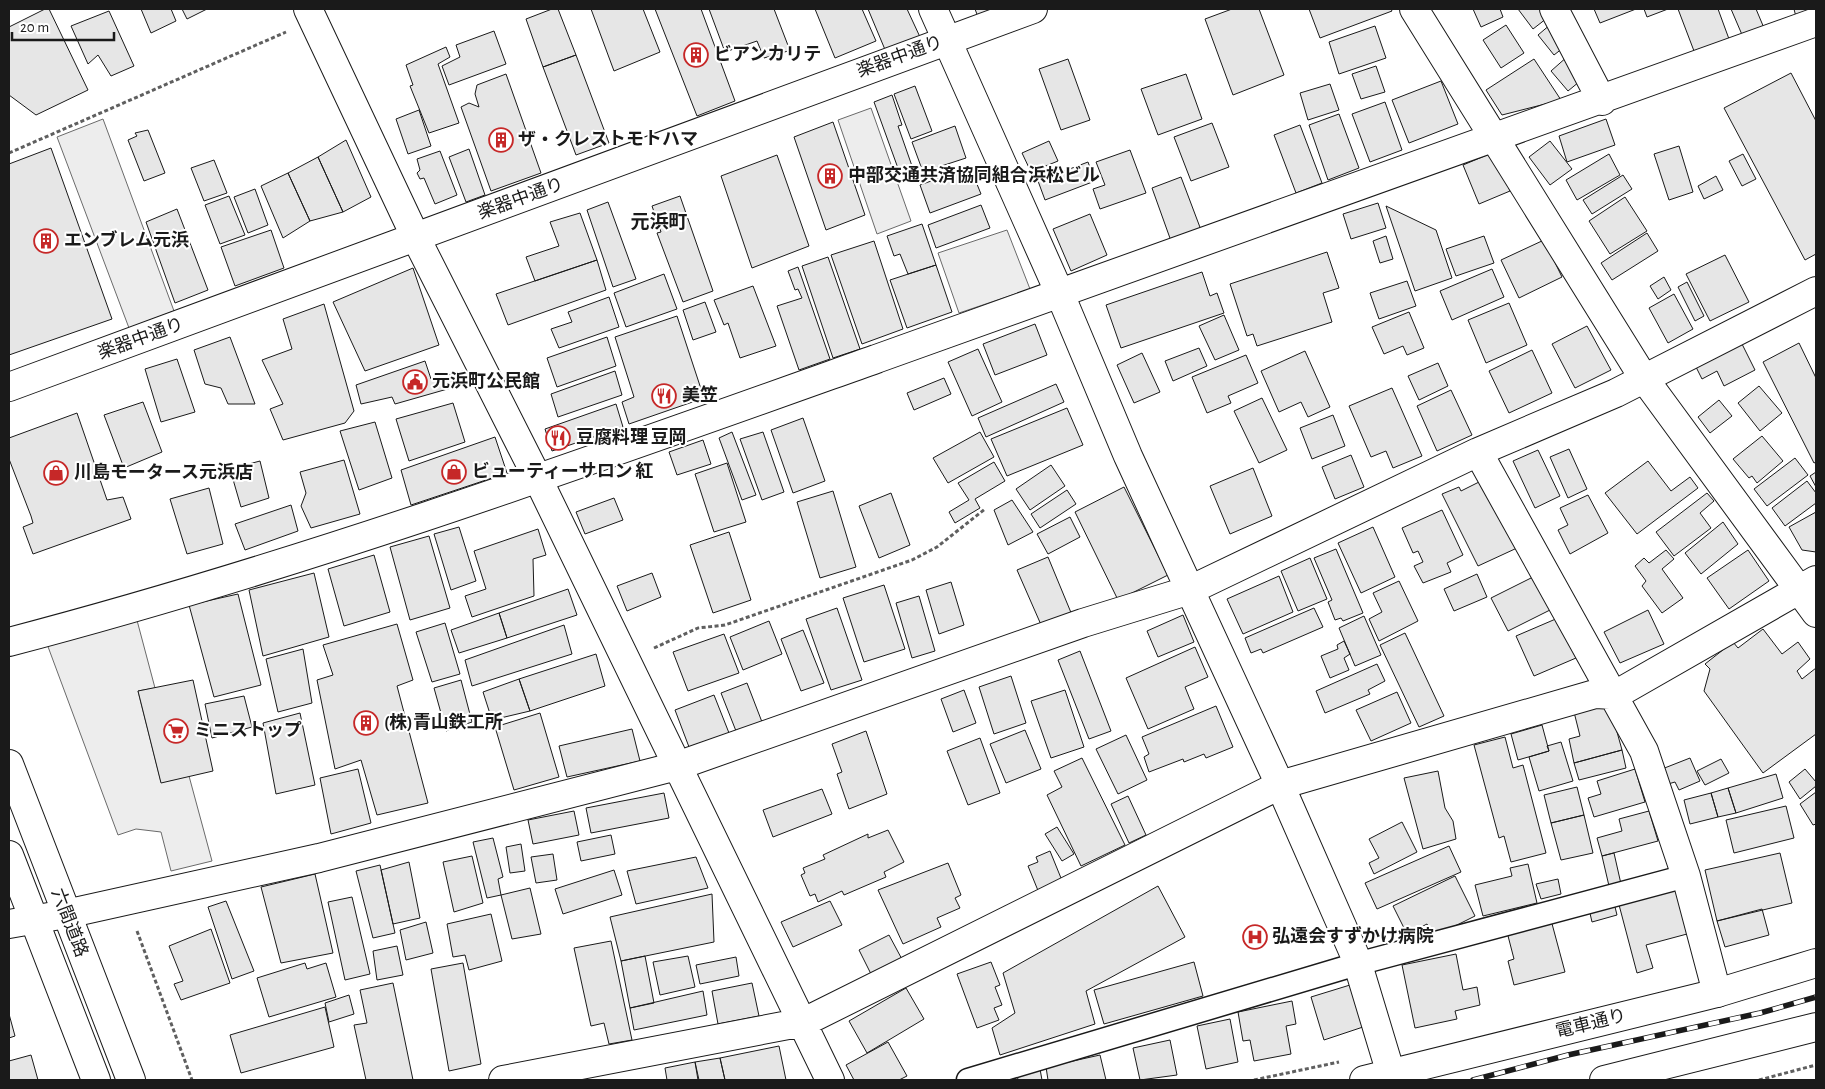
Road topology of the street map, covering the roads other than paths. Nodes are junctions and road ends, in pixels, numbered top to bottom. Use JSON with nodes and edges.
{"nodes":[{"id":1,"x":933,"y":9,"type":"edge"},
{"id":2,"x":1033,"y":9,"type":"edge"},
{"id":3,"x":1414,"y":9,"type":"edge"},
{"id":4,"x":1554,"y":9,"type":"edge"},
{"id":5,"x":311,"y":14,"type":"edge"},
{"id":6,"x":1816,"y":22,"type":"edge"},
{"id":7,"x":947,"y":40,"type":"junction"},
{"id":8,"x":1602,"y":101,"type":"junction"},
{"id":9,"x":1496,"y":140,"type":"junction"},
{"id":10,"x":416,"y":238,"type":"junction"},
{"id":11,"x":1816,"y":291,"type":"edge"},
{"id":12,"x":1060,"y":294,"type":"junction"},
{"id":13,"x":1643,"y":377,"type":"junction"},
{"id":14,"x":9,"y":387,"type":"edge"},
{"id":15,"x":1478,"y":452,"type":"junction"},
{"id":16,"x":538,"y":479,"type":"junction"},
{"id":17,"x":1807,"y":586,"type":"edge"},
{"id":18,"x":1190,"y":590,"type":"junction"},
{"id":19,"x":1816,"y":613,"type":"edge"},
{"id":20,"x":9,"y":642,"type":"edge"},
{"id":21,"x":1615,"y":695,"type":"junction"},
{"id":22,"x":9,"y":764,"type":"edge"},
{"id":23,"x":677,"y":766,"type":"junction"},
{"id":24,"x":1280,"y":785,"type":"junction"},
{"id":25,"x":9,"y":855,"type":"edge"},
{"id":26,"x":1686,"y":876,"type":"junction"},
{"id":27,"x":66,"y":914,"type":"junction"},
{"id":28,"x":20,"y":922,"type":"edge"},
{"id":29,"x":1816,"y":963,"type":"edge"},
{"id":30,"x":1357,"y":964,"type":"junction"},
{"id":31,"x":1717,"y":993,"type":"junction"},
{"id":32,"x":804,"y":1022,"type":"junction"},
{"id":33,"x":1816,"y":1027,"type":"edge"},
{"id":34,"x":1392,"y":1074,"type":"junction"},
{"id":35,"x":96,"y":1080,"type":"edge"},
{"id":36,"x":131,"y":1080,"type":"edge"},
{"id":37,"x":502,"y":1080,"type":"edge"},
{"id":38,"x":830,"y":1080,"type":"edge"},
{"id":39,"x":968,"y":1080,"type":"edge"},
{"id":40,"x":1364,"y":1080,"type":"edge"},
{"id":41,"x":1604,"y":1080,"type":"edge"}],
"edges":[{"from":1,"to":7,"type":"street"},
{"from":2,"to":7,"type":"street","name":"楽器中通り"},
{"from":3,"to":9,"type":"street"},
{"from":4,"to":8,"type":"street"},
{"from":5,"to":10,"type":"street"},
{"from":6,"to":8,"type":"street"},
{"from":7,"to":10,"type":"street","name":"楽器中通り"},
{"from":7,"to":12,"type":"street"},
{"from":8,"to":9,"type":"street"},
{"from":9,"to":12,"type":"street"},
{"from":9,"to":13,"type":"street"},
{"from":10,"to":14,"type":"street","name":"楽器中通り"},
{"from":10,"to":16,"type":"street"},
{"from":11,"to":13,"type":"street"},
{"from":12,"to":16,"type":"street"},
{"from":12,"to":18,"type":"street"},
{"from":13,"to":15,"type":"street"},
{"from":13,"to":17,"type":"street"},
{"from":15,"to":18,"type":"street"},
{"from":15,"to":21,"type":"street"},
{"from":16,"to":20,"type":"street"},
{"from":16,"to":23,"type":"street"},
{"from":17,"to":19,"type":"street"},
{"from":17,"to":21,"type":"street"},
{"from":18,"to":23,"type":"street"},
{"from":18,"to":24,"type":"street"},
{"from":21,"to":24,"type":"street"},
{"from":21,"to":26,"type":"street"},
{"from":22,"to":27,"type":"street","name":"六間道路"},
{"from":23,"to":27,"type":"street"},
{"from":23,"to":32,"type":"street"},
{"from":24,"to":30,"type":"street"},
{"from":24,"to":32,"type":"street"},
{"from":25,"to":28,"type":"street","name":"六間道路"},
{"from":26,"to":30,"type":"street"},
{"from":26,"to":31,"type":"street"},
{"from":27,"to":28,"type":"street"},
{"from":27,"to":36,"type":"street","name":"六間道路"},
{"from":28,"to":35,"type":"street","name":"六間道路"},
{"from":29,"to":31,"type":"street","name":"電車通り"},
{"from":30,"to":34,"type":"street"},
{"from":30,"to":39,"type":"street"},
{"from":31,"to":34,"type":"street","name":"電車通り"},
{"from":32,"to":37,"type":"street"},
{"from":32,"to":38,"type":"street"},
{"from":33,"to":41,"type":"street"},
{"from":34,"to":40,"type":"street","name":"電車通り"}]}
